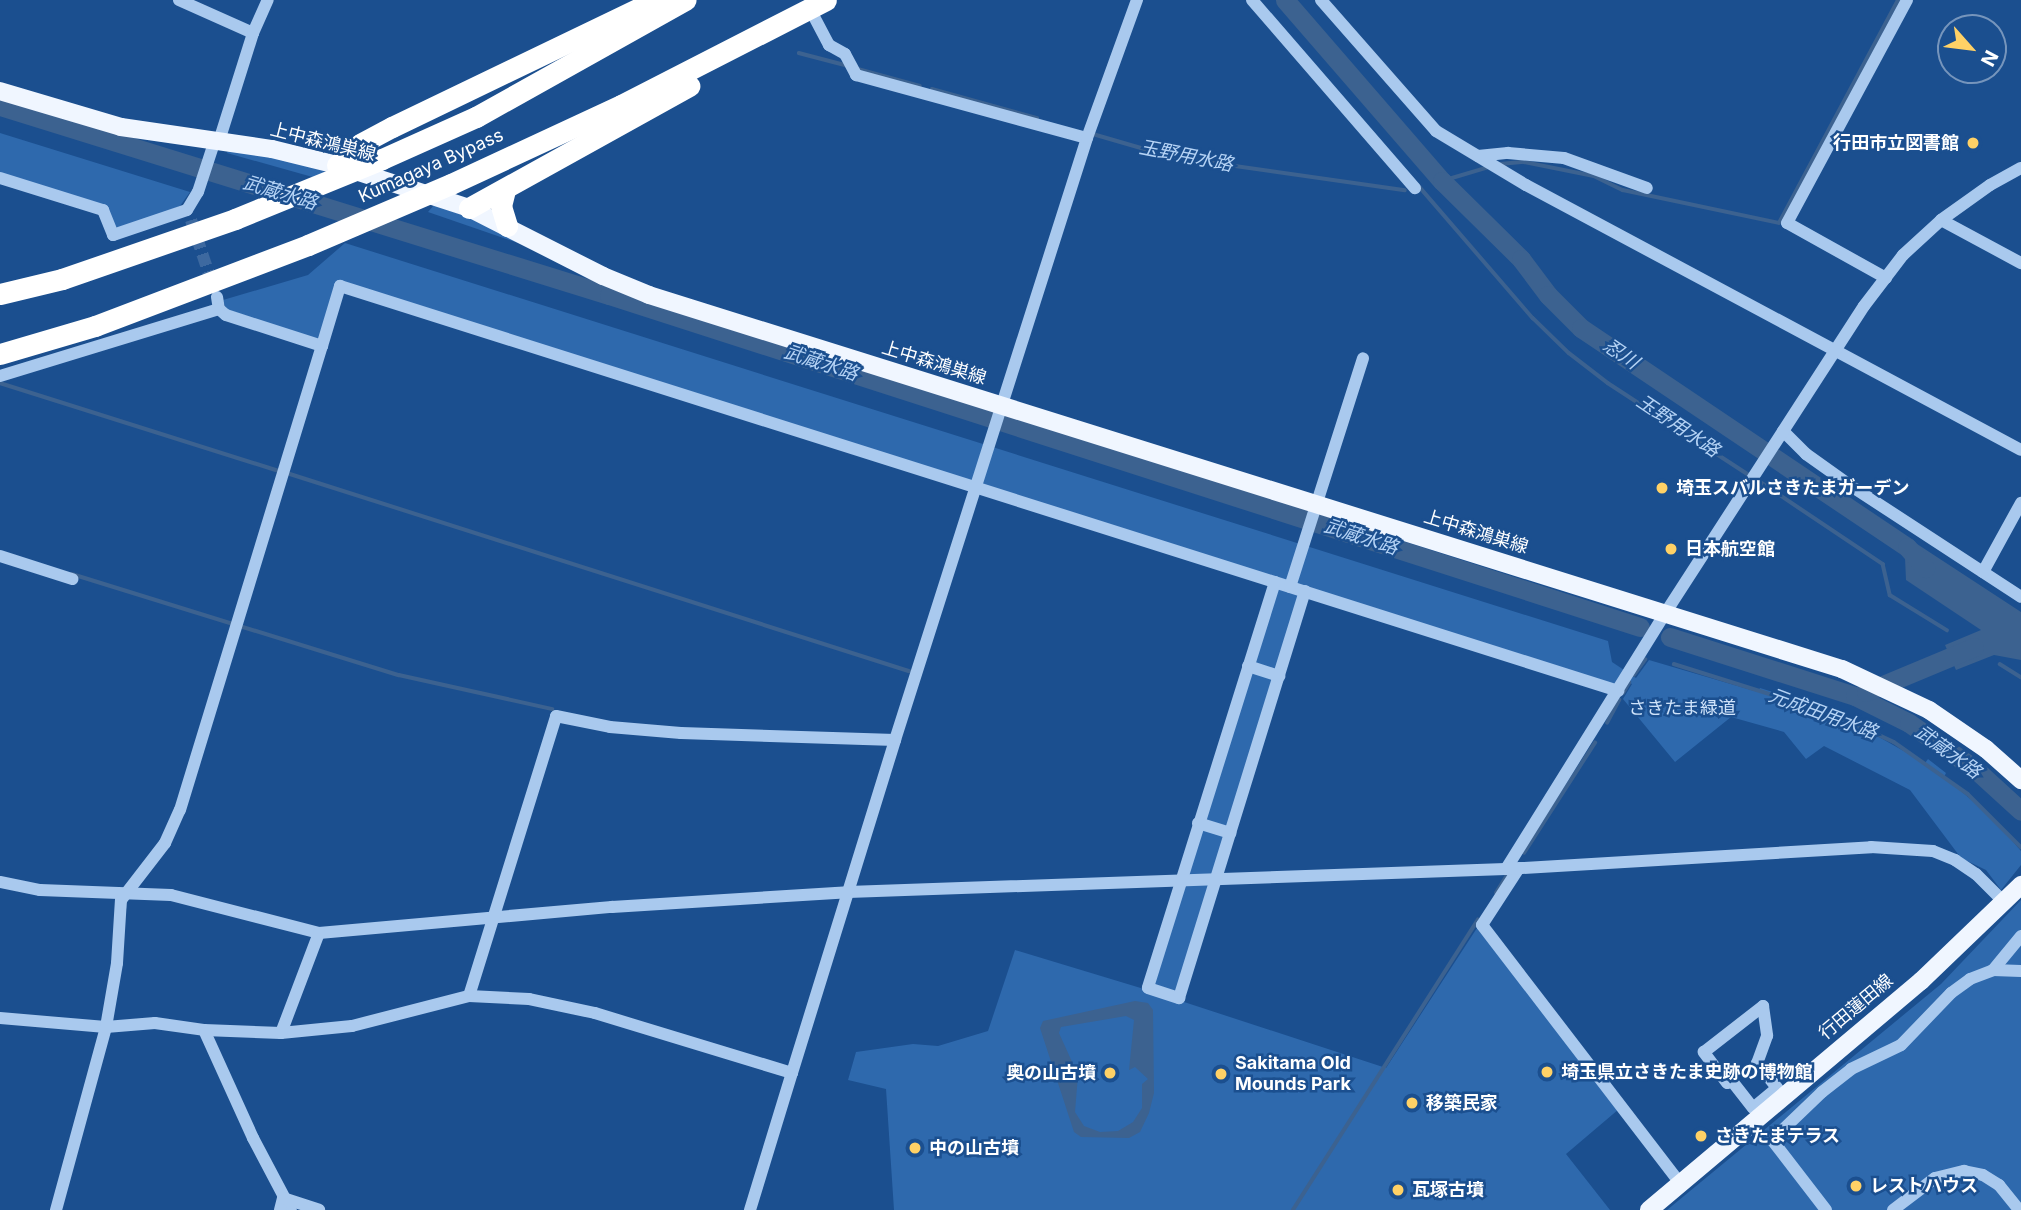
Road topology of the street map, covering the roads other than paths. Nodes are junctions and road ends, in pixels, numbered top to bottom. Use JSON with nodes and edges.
{"nodes":[{"id":1,"x":179,"y":0,"type":"edge"},
{"id":2,"x":268,"y":0,"type":"edge"},
{"id":3,"x":656,"y":0,"type":"edge"},
{"id":4,"x":685,"y":0,"type":"edge"},
{"id":5,"x":1137,"y":0,"type":"edge"},
{"id":6,"x":1252,"y":0,"type":"edge"},
{"id":7,"x":1321,"y":0,"type":"edge"},
{"id":8,"x":1907,"y":0,"type":"edge"},
{"id":9,"x":810,"y":9,"type":"edge"},
{"id":10,"x":253,"y":33,"type":"junction"},
{"id":11,"x":0,"y":91,"type":"edge"},
{"id":12,"x":1087,"y":138,"type":"junction"},
{"id":13,"x":217,"y":140,"type":"junction"},
{"id":14,"x":1478,"y":156,"type":"junction"},
{"id":15,"x":337,"y":165,"type":"junction"},
{"id":16,"x":2021,"y":168,"type":"edge"},
{"id":17,"x":0,"y":178,"type":"edge"},
{"id":18,"x":1415,"y":188,"type":"dead end"},
{"id":19,"x":1647,"y":188,"type":"dead end"},
{"id":20,"x":505,"y":190,"type":"junction"},
{"id":21,"x":468,"y":208,"type":"junction"},
{"id":22,"x":1941,"y":220,"type":"junction"},
{"id":23,"x":507,"y":226,"type":"junction"},
{"id":24,"x":2021,"y":263,"type":"edge"},
{"id":25,"x":1885,"y":278,"type":"junction"},
{"id":26,"x":0,"y":294,"type":"edge"},
{"id":27,"x":322,"y":345,"type":"junction"},
{"id":28,"x":1834,"y":351,"type":"junction"},
{"id":29,"x":0,"y":354,"type":"edge"},
{"id":30,"x":1363,"y":358,"type":"dead end"},
{"id":31,"x":0,"y":376,"type":"edge"},
{"id":32,"x":998,"y":409,"type":"junction"},
{"id":33,"x":1781,"y":434,"type":"junction"},
{"id":34,"x":2021,"y":450,"type":"edge"},
{"id":35,"x":975,"y":486,"type":"junction"},
{"id":36,"x":2021,"y":503,"type":"edge"},
{"id":37,"x":1313,"y":509,"type":"junction"},
{"id":38,"x":0,"y":556,"type":"edge"},
{"id":39,"x":1983,"y":572,"type":"junction"},
{"id":40,"x":72,"y":579,"type":"dead end"},
{"id":41,"x":1275,"y":582,"type":"junction"},
{"id":42,"x":1290,"y":586,"type":"junction"},
{"id":43,"x":1305,"y":591,"type":"junction"},
{"id":44,"x":2021,"y":597,"type":"edge"},
{"id":45,"x":1663,"y":618,"type":"junction"},
{"id":46,"x":1248,"y":666,"type":"junction"},
{"id":47,"x":1279,"y":676,"type":"junction"},
{"id":48,"x":1618,"y":691,"type":"junction"},
{"id":49,"x":895,"y":740,"type":"junction"},
{"id":50,"x":2021,"y":780,"type":"edge"},
{"id":51,"x":1198,"y":823,"type":"junction"},
{"id":52,"x":1231,"y":833,"type":"junction"},
{"id":53,"x":1512,"y":868,"type":"junction"},
{"id":54,"x":1217,"y":879,"type":"junction"},
{"id":55,"x":1180,"y":881,"type":"junction"},
{"id":56,"x":0,"y":882,"type":"edge"},
{"id":57,"x":2021,"y":885,"type":"edge"},
{"id":58,"x":126,"y":892,"type":"junction"},
{"id":59,"x":848,"y":892,"type":"junction"},
{"id":60,"x":2004,"y":902,"type":"junction"},
{"id":61,"x":494,"y":918,"type":"junction"},
{"id":62,"x":319,"y":933,"type":"junction"},
{"id":63,"x":2021,"y":936,"type":"edge"},
{"id":64,"x":2012,"y":949,"type":"junction"},
{"id":65,"x":2021,"y":962,"type":"edge"},
{"id":66,"x":1993,"y":971,"type":"junction"},
{"id":67,"x":2021,"y":971,"type":"edge"},
{"id":68,"x":469,"y":996,"type":"junction"},
{"id":69,"x":0,"y":1018,"type":"edge"},
{"id":70,"x":106,"y":1027,"type":"junction"},
{"id":71,"x":204,"y":1030,"type":"junction"},
{"id":72,"x":281,"y":1033,"type":"junction"},
{"id":73,"x":792,"y":1073,"type":"junction"},
{"id":74,"x":1777,"y":1088,"type":"joint"},
{"id":75,"x":1680,"y":1183,"type":"junction"},
{"id":76,"x":282,"y":1204,"type":"edge"},
{"id":77,"x":56,"y":1210,"type":"edge"},
{"id":78,"x":291,"y":1210,"type":"edge"},
{"id":79,"x":319,"y":1210,"type":"edge"},
{"id":80,"x":750,"y":1210,"type":"edge"},
{"id":81,"x":1649,"y":1210,"type":"edge"},
{"id":82,"x":1826,"y":1210,"type":"edge"},
{"id":83,"x":1893,"y":1210,"type":"edge"},
{"id":84,"x":2019,"y":1210,"type":"edge"}],
"edges":[{"from":1,"to":10,"type":"street"},
{"from":2,"to":10,"type":"street"},
{"from":3,"to":15,"type":"highway"},
{"from":4,"to":26,"type":"highway","name":"Kumagaya Bypass","bridge":true},
{"from":5,"to":12,"type":"street"},
{"from":6,"to":18,"type":"street"},
{"from":7,"to":14,"type":"street"},
{"from":8,"to":25,"type":"street"},
{"from":9,"to":12,"type":"street"},
{"from":9,"to":20,"type":"highway"},
{"from":9,"to":29,"type":"highway","name":"Kumagaya Bypass","bridge":true},
{"from":10,"to":13,"type":"street"},
{"from":11,"to":13,"type":"main road","name":"上中森鴻巣線"},
{"from":12,"to":32,"type":"street"},
{"from":13,"to":15,"type":"main road","name":"上中森鴻巣線"},
{"from":13,"to":17,"type":"street"},
{"from":14,"to":19,"type":"street"},
{"from":14,"to":28,"type":"street"},
{"from":15,"to":21,"type":"main road","name":"上中森鴻巣線"},
{"from":16,"to":22,"type":"street"},
{"from":20,"to":21,"type":"highway"},
{"from":20,"to":23,"type":"highway"},
{"from":21,"to":23,"type":"main road","name":"上中森鴻巣線"},
{"from":22,"to":24,"type":"street"},
{"from":22,"to":25,"type":"street"},
{"from":23,"to":32,"type":"main road","name":"上中森鴻巣線"},
{"from":25,"to":28,"type":"street"},
{"from":27,"to":31,"type":"street"},
{"from":27,"to":35,"type":"street"},
{"from":27,"to":58,"type":"street"},
{"from":28,"to":33,"type":"street"},
{"from":28,"to":34,"type":"street"},
{"from":30,"to":37,"type":"street"},
{"from":32,"to":35,"type":"street"},
{"from":32,"to":37,"type":"main road","name":"上中森鴻巣線"},
{"from":33,"to":39,"type":"street"},
{"from":33,"to":45,"type":"street"},
{"from":35,"to":41,"type":"street"},
{"from":35,"to":49,"type":"street"},
{"from":36,"to":39,"type":"street"},
{"from":37,"to":42,"type":"street"},
{"from":37,"to":45,"type":"main road","name":"上中森鴻巣線"},
{"from":38,"to":40,"type":"street"},
{"from":39,"to":44,"type":"street"},
{"from":41,"to":42,"type":"street"},
{"from":41,"to":46,"type":"street"},
{"from":42,"to":43,"type":"street"},
{"from":43,"to":47,"type":"street"},
{"from":43,"to":48,"type":"street"},
{"from":45,"to":48,"type":"street"},
{"from":45,"to":50,"type":"main road","name":"上中森鴻巣線"},
{"from":46,"to":47,"type":"street"},
{"from":46,"to":51,"type":"street"},
{"from":47,"to":52,"type":"street"},
{"from":48,"to":53,"type":"street"},
{"from":49,"to":59,"type":"street"},
{"from":49,"to":61,"type":"street"},
{"from":51,"to":52,"type":"street"},
{"from":51,"to":55,"type":"street"},
{"from":52,"to":54,"type":"street"},
{"from":53,"to":54,"type":"street"},
{"from":53,"to":60,"type":"street"},
{"from":53,"to":75,"type":"street"},
{"from":54,"to":55,"type":"street"},
{"from":54,"to":55,"type":"street"},
{"from":55,"to":59,"type":"street"},
{"from":56,"to":58,"type":"street"},
{"from":57,"to":60,"type":"main road","name":"行田蓮田線"},
{"from":58,"to":62,"type":"street"},
{"from":58,"to":70,"type":"street"},
{"from":59,"to":61,"type":"street"},
{"from":59,"to":73,"type":"street"},
{"from":60,"to":75,"type":"main road","name":"行田蓮田線"},
{"from":61,"to":62,"type":"street"},
{"from":61,"to":68,"type":"street"},
{"from":62,"to":72,"type":"street"},
{"from":63,"to":64,"type":"street"},
{"from":64,"to":65,"type":"street"},
{"from":64,"to":66,"type":"street"},
{"from":66,"to":67,"type":"street"},
{"from":66,"to":82,"type":"street"},
{"from":68,"to":72,"type":"street"},
{"from":68,"to":73,"type":"street"},
{"from":69,"to":70,"type":"street"},
{"from":70,"to":71,"type":"street"},
{"from":70,"to":77,"type":"street"},
{"from":71,"to":72,"type":"street"},
{"from":71,"to":76,"type":"street"},
{"from":73,"to":80,"type":"street"},
{"from":74,"to":74,"type":"street"},
{"from":75,"to":81,"type":"main road","name":"行田蓮田線"},
{"from":76,"to":78,"type":"street"},
{"from":76,"to":79,"type":"street"},
{"from":83,"to":84,"type":"street"}]}
